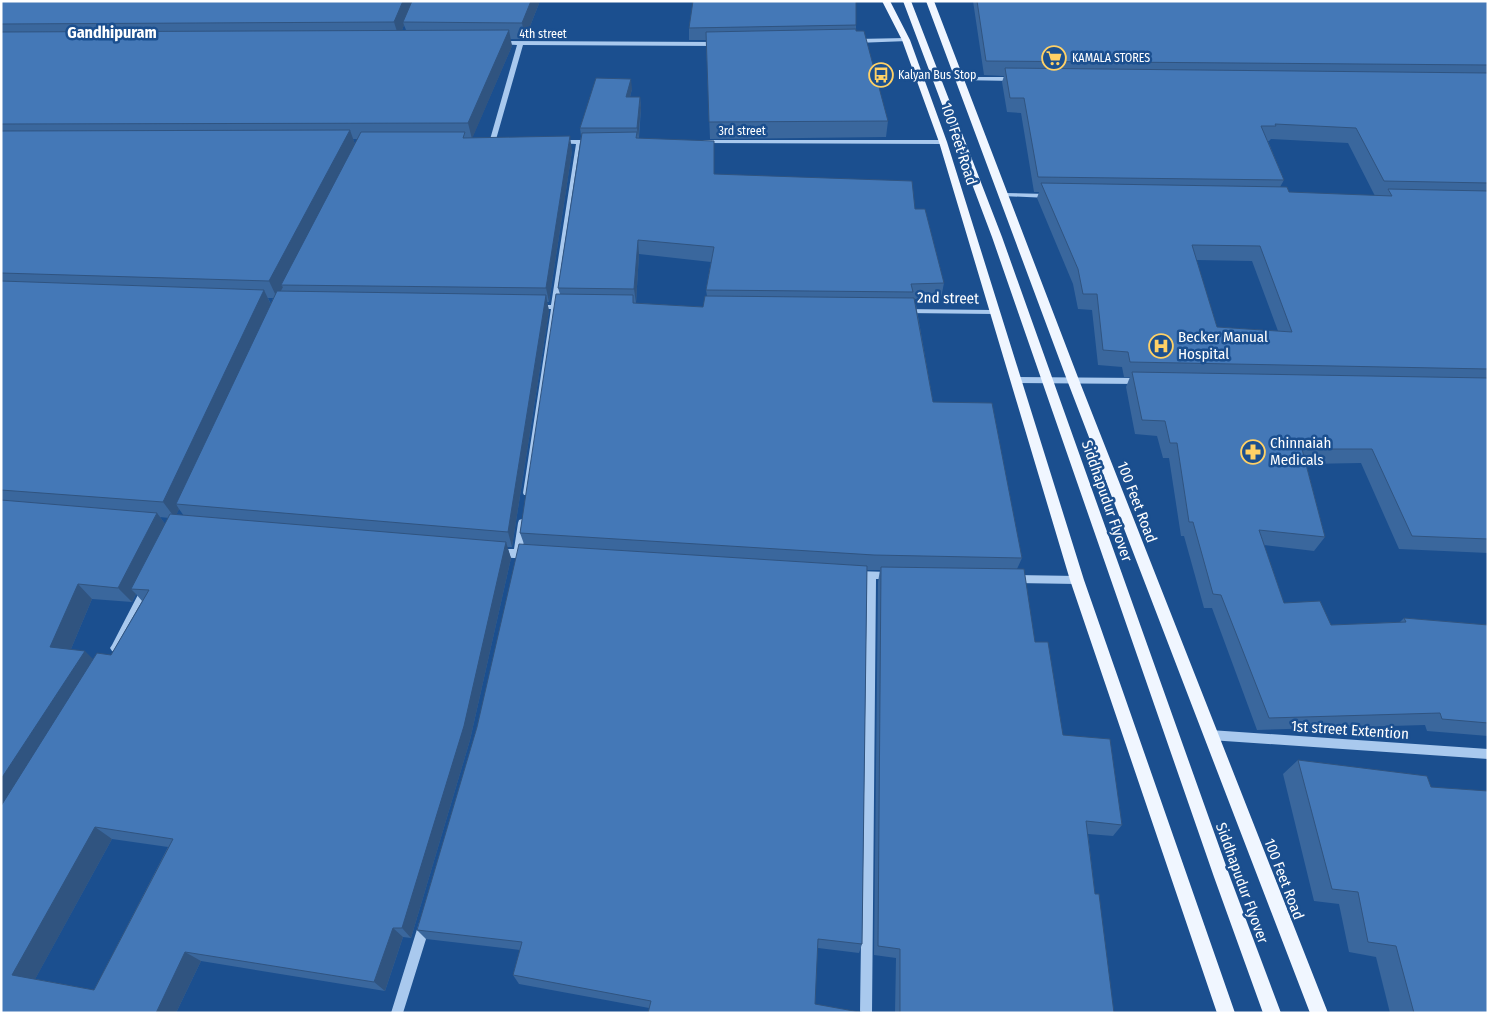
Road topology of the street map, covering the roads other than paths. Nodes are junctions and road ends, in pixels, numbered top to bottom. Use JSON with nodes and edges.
{"nodes":[{"id":1,"x":886,"y":1,"type":"edge"},
{"id":2,"x":907,"y":1,"type":"edge"},
{"id":3,"x":930,"y":1,"type":"edge"},
{"id":4,"x":906,"y":40,"type":"junction"},
{"id":5,"x":848,"y":41,"type":"edge"},
{"id":6,"x":490,"y":43,"type":"edge"},
{"id":7,"x":520,"y":44,"type":"junction"},
{"id":8,"x":723,"y":44,"type":"edge"},
{"id":9,"x":959,"y":79,"type":"junction"},
{"id":10,"x":1018,"y":80,"type":"edge"},
{"id":11,"x":492,"y":142,"type":"junction"},
{"id":12,"x":501,"y":142,"type":"edge"},
{"id":13,"x":550,"y":142,"type":"edge"},
{"id":14,"x":579,"y":142,"type":"junction"},
{"id":15,"x":599,"y":142,"type":"edge"},
{"id":16,"x":697,"y":142,"type":"edge"},
{"id":17,"x":942,"y":142,"type":"junction"},
{"id":18,"x":482,"y":143,"type":"edge"},
{"id":19,"x":1004,"y":195,"type":"junction"},
{"id":20,"x":1054,"y":196,"type":"edge"},
{"id":21,"x":524,"y":307,"type":"edge"},
{"id":22,"x":553,"y":307,"type":"junction"},
{"id":23,"x":573,"y":307,"type":"edge"},
{"id":24,"x":896,"y":311,"type":"edge"},
{"id":25,"x":994,"y":312,"type":"junction"},
{"id":26,"x":1017,"y":380,"type":"junction"},
{"id":27,"x":1073,"y":380,"type":"junction"},
{"id":28,"x":1152,"y":382,"type":"edge"},
{"id":29,"x":489,"y":551,"type":"edge"},
{"id":30,"x":538,"y":555,"type":"edge"},
{"id":31,"x":517,"y":558,"type":"junction"},
{"id":32,"x":842,"y":574,"type":"edge"},
{"id":33,"x":871,"y":576,"type":"junction"},
{"id":34,"x":901,"y":576,"type":"edge"},
{"id":35,"x":1009,"y":579,"type":"edge"},
{"id":36,"x":1077,"y":580,"type":"junction"},
{"id":37,"x":149,"y":582,"type":"edge"},
{"id":38,"x":110,"y":660,"type":"edge"},
{"id":39,"x":1210,"y":736,"type":"junction"},
{"id":40,"x":1488,"y":754,"type":"edge"},
{"id":41,"x":428,"y":912,"type":"edge"},
{"id":42,"x":397,"y":1013,"type":"edge"},
{"id":43,"x":866,"y":1013,"type":"edge"},
{"id":44,"x":1226,"y":1013,"type":"edge"},
{"id":45,"x":1272,"y":1013,"type":"edge"},
{"id":46,"x":1319,"y":1013,"type":"edge"}],
"edges":[{"from":1,"to":4,"type":"main road","name":"100 Feet Road"},
{"from":2,"to":45,"type":"main road","name":"Siddhapudur Flyover"},
{"from":3,"to":9,"type":"main road","name":"100 Feet Road"},
{"from":4,"to":5,"type":"street"},
{"from":4,"to":17,"type":"main road","name":"100 Feet Road"},
{"from":6,"to":7,"type":"street","name":"4th street"},
{"from":7,"to":8,"type":"street","name":"4th street"},
{"from":7,"to":11,"type":"street"},
{"from":9,"to":10,"type":"street"},
{"from":9,"to":19,"type":"main road","name":"100 Feet Road"},
{"from":11,"to":12,"type":"street"},
{"from":11,"to":18,"type":"street"},
{"from":13,"to":14,"type":"street"},
{"from":14,"to":15,"type":"street"},
{"from":14,"to":22,"type":"street"},
{"from":16,"to":17,"type":"street","name":"3rd street"},
{"from":17,"to":25,"type":"main road","name":"100 Feet Road"},
{"from":19,"to":20,"type":"street"},
{"from":19,"to":27,"type":"main road","name":"100 Feet Road"},
{"from":21,"to":22,"type":"street"},
{"from":22,"to":23,"type":"street"},
{"from":22,"to":31,"type":"street"},
{"from":24,"to":25,"type":"street","name":"2nd street"},
{"from":25,"to":26,"type":"main road","name":"100 Feet Road"},
{"from":26,"to":27,"type":"street"},
{"from":26,"to":36,"type":"main road","name":"100 Feet Road"},
{"from":27,"to":28,"type":"street"},
{"from":27,"to":39,"type":"main road","name":"100 Feet Road"},
{"from":29,"to":31,"type":"street"},
{"from":30,"to":31,"type":"street"},
{"from":32,"to":33,"type":"street"},
{"from":33,"to":34,"type":"street"},
{"from":33,"to":43,"type":"street"},
{"from":35,"to":36,"type":"street"},
{"from":36,"to":44,"type":"main road","name":"100 Feet Road"},
{"from":37,"to":38,"type":"street"},
{"from":39,"to":40,"type":"street","name":"1st street Extention"},
{"from":39,"to":46,"type":"main road","name":"100 Feet Road"},
{"from":41,"to":42,"type":"street"}]}
